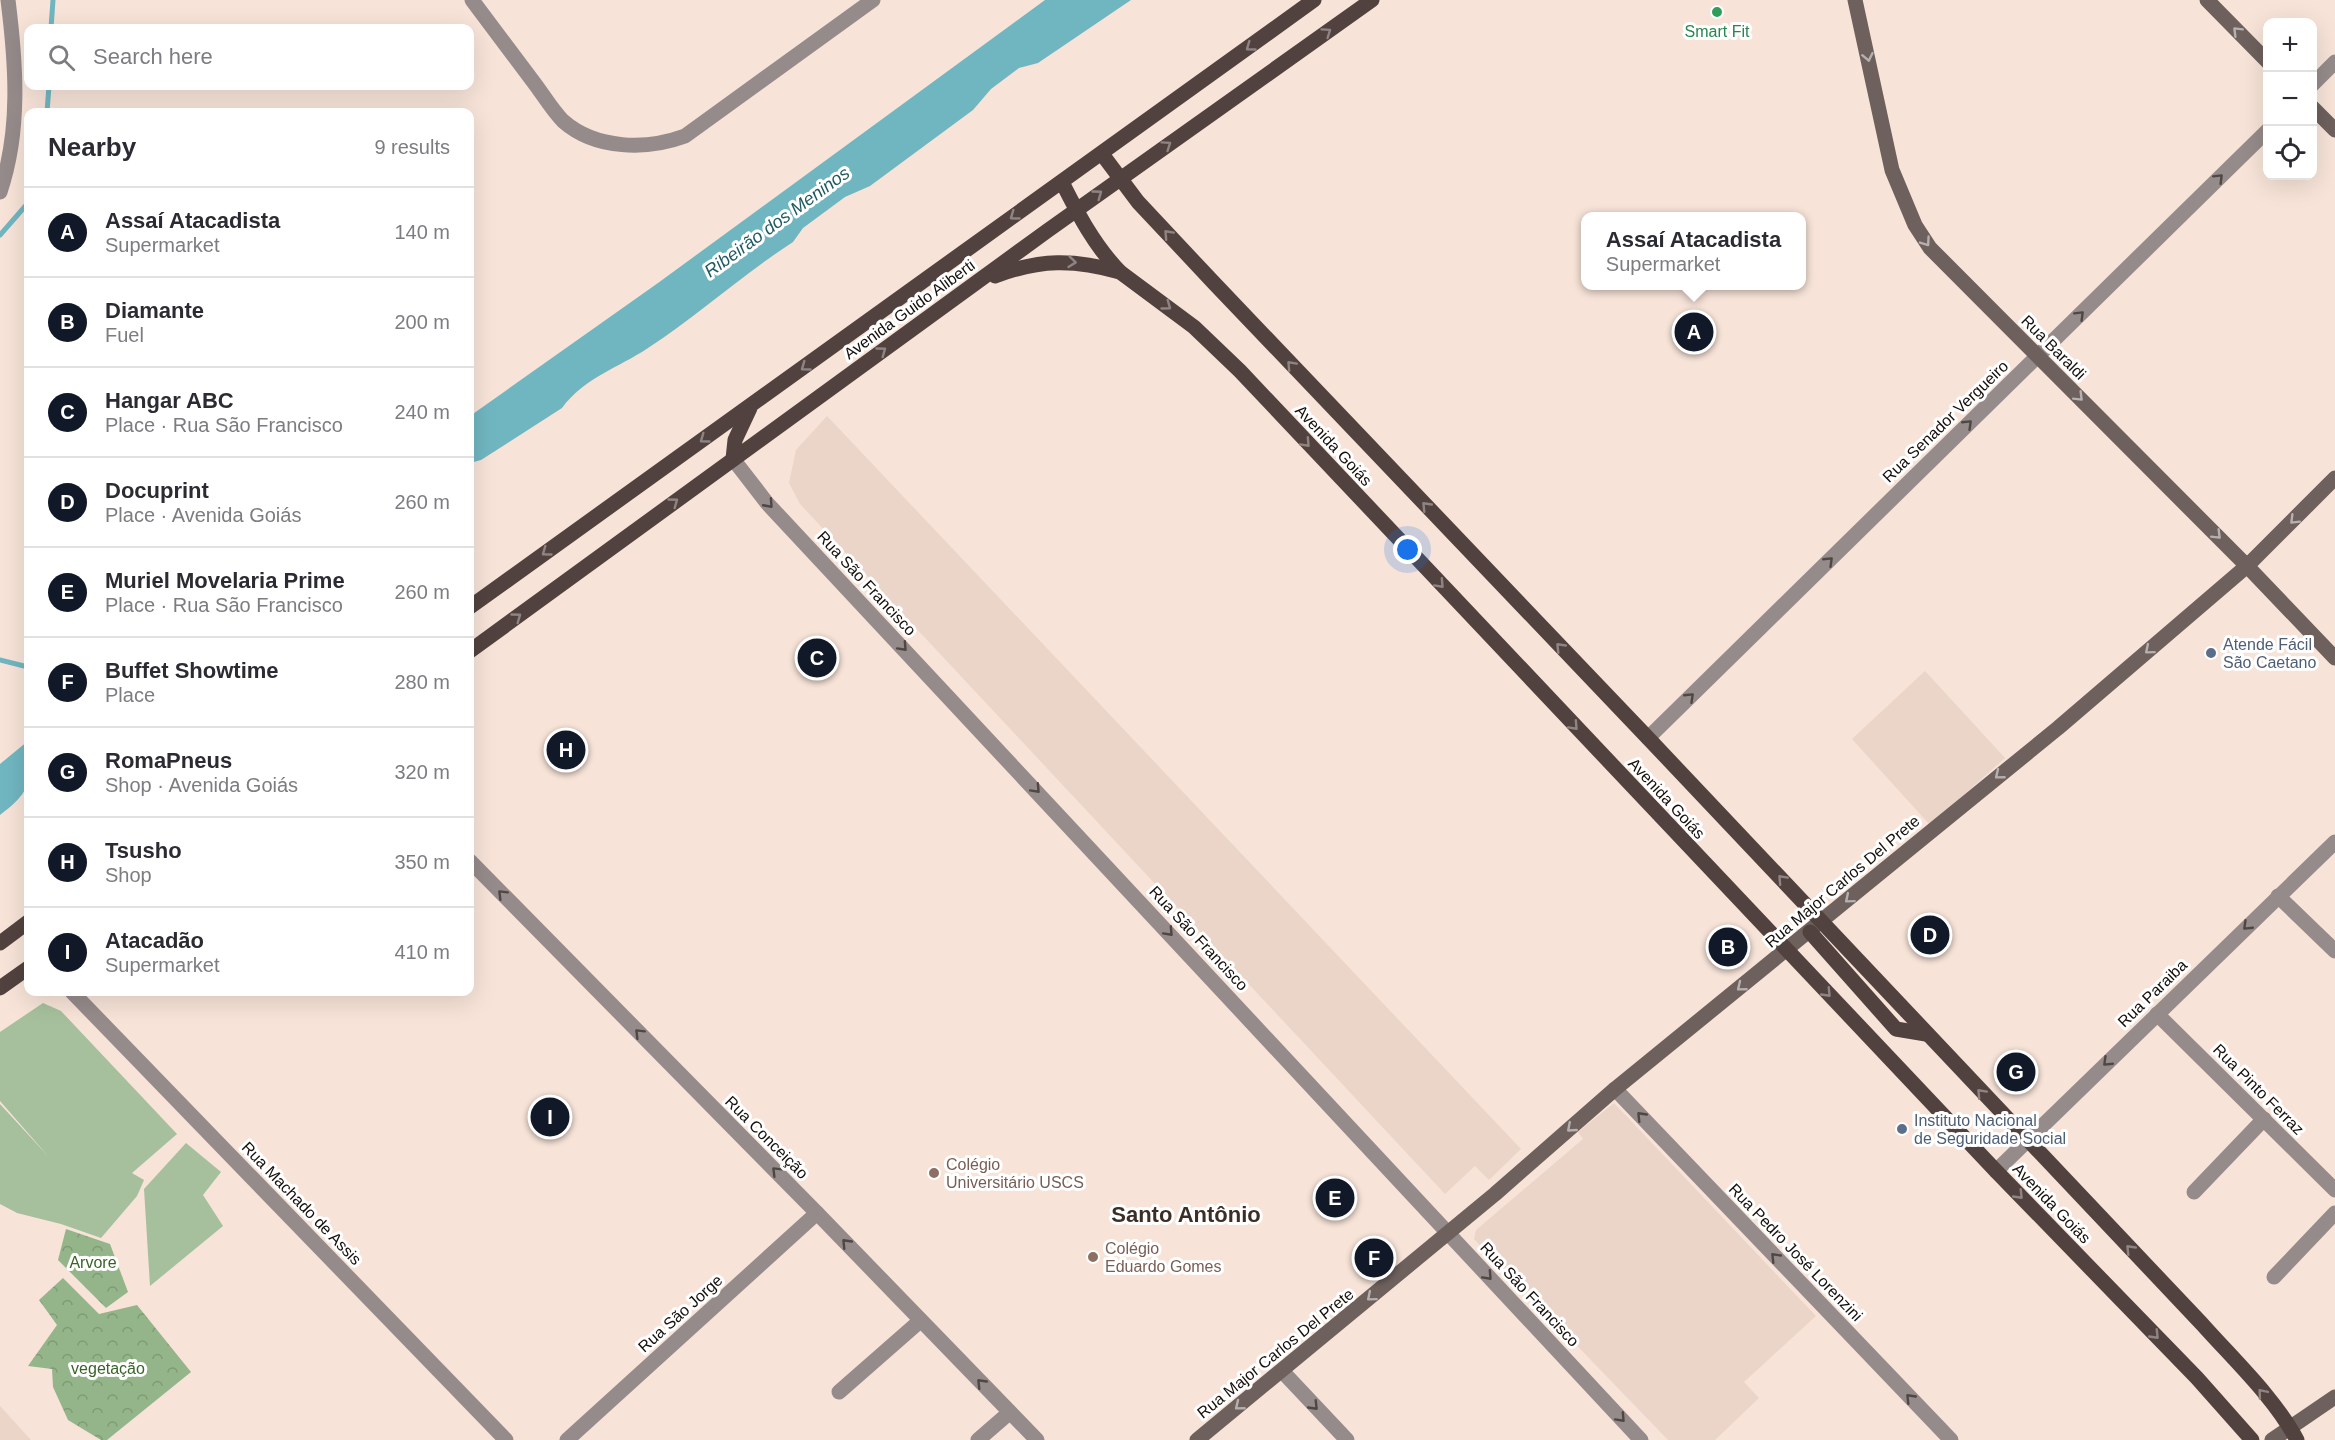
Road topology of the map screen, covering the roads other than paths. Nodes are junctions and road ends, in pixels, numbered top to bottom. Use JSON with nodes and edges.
{"nodes":[{"id":1,"x":8,"y":0,"type":"edge"},
{"id":2,"x":472,"y":0,"type":"edge"},
{"id":3,"x":873,"y":0,"type":"edge"},
{"id":4,"x":1314,"y":0,"type":"edge"},
{"id":5,"x":1372,"y":0,"type":"edge"},
{"id":6,"x":1855,"y":0,"type":"edge"},
{"id":7,"x":2207,"y":0,"type":"edge"},
{"id":8,"x":2263,"y":57,"type":"edge"},
{"id":9,"x":2335,"y":62,"type":"edge"},
{"id":10,"x":2317,"y":81,"type":"edge"},
{"id":11,"x":2317,"y":111,"type":"edge"},
{"id":12,"x":2335,"y":130,"type":"edge"},
{"id":13,"x":2263,"y":135,"type":"edge"},
{"id":14,"x":1102,"y":154,"type":"junction"},
{"id":15,"x":1120,"y":179,"type":"junction"},
{"id":16,"x":1062,"y":182,"type":"junction"},
{"id":17,"x":0,"y":192,"type":"edge"},
{"id":18,"x":1076,"y":210,"type":"junction"},
{"id":19,"x":1120,"y":272,"type":"junction"},
{"id":20,"x":975,"y":283,"type":"junction"},
{"id":21,"x":2038,"y":356,"type":"junction"},
{"id":22,"x":752,"y":405,"type":"junction"},
{"id":23,"x":733,"y":459,"type":"junction"},
{"id":24,"x":2335,"y":478,"type":"edge"},
{"id":25,"x":2247,"y":566,"type":"junction"},
{"id":26,"x":474,"y":604,"type":"edge"},
{"id":27,"x":474,"y":648,"type":"edge"},
{"id":28,"x":2335,"y":658,"type":"edge"},
{"id":29,"x":1648,"y":738,"type":"junction"},
{"id":30,"x":2335,"y":842,"type":"edge"},
{"id":31,"x":474,"y":865,"type":"edge"},
{"id":32,"x":2278,"y":896,"type":"junction"},
{"id":33,"x":1822,"y":922,"type":"junction"},
{"id":34,"x":24,"y":925,"type":"edge"},
{"id":35,"x":1810,"y":932,"type":"junction"},
{"id":36,"x":0,"y":943,"type":"edge"},
{"id":37,"x":1787,"y":950,"type":"junction"},
{"id":38,"x":2335,"y":951,"type":"edge"},
{"id":39,"x":24,"y":971,"type":"edge"},
{"id":40,"x":0,"y":988,"type":"edge"},
{"id":41,"x":76,"y":996,"type":"edge"},
{"id":42,"x":2157,"y":1014,"type":"junction"},
{"id":43,"x":1926,"y":1034,"type":"junction"},
{"id":44,"x":1615,"y":1089,"type":"junction"},
{"id":45,"x":2264,"y":1119,"type":"junction"},
{"id":46,"x":2026,"y":1140,"type":"junction"},
{"id":47,"x":1996,"y":1171,"type":"junction"},
{"id":48,"x":2335,"y":1190,"type":"edge"},
{"id":49,"x":2194,"y":1192,"type":"dead end"},
{"id":50,"x":817,"y":1213,"type":"junction"},
{"id":51,"x":2335,"y":1213,"type":"edge"},
{"id":52,"x":1449,"y":1233,"type":"junction"},
{"id":53,"x":2274,"y":1277,"type":"dead end"},
{"id":54,"x":920,"y":1321,"type":"junction"},
{"id":55,"x":1282,"y":1371,"type":"junction"},
{"id":56,"x":839,"y":1392,"type":"dead end"},
{"id":57,"x":2335,"y":1397,"type":"edge"},
{"id":58,"x":1009,"y":1413,"type":"junction"},
{"id":59,"x":2294,"y":1434,"type":"edge"},
{"id":60,"x":506,"y":1440,"type":"edge"},
{"id":61,"x":567,"y":1440,"type":"edge"},
{"id":62,"x":978,"y":1440,"type":"edge"},
{"id":63,"x":1037,"y":1440,"type":"edge"},
{"id":64,"x":1197,"y":1440,"type":"edge"},
{"id":65,"x":1347,"y":1440,"type":"edge"},
{"id":66,"x":1641,"y":1440,"type":"edge"},
{"id":67,"x":1951,"y":1440,"type":"edge"},
{"id":68,"x":2252,"y":1440,"type":"edge"},
{"id":69,"x":2272,"y":1440,"type":"edge"}],
"edges":[{"from":1,"to":17,"type":"street"},
{"from":2,"to":3,"type":"street"},
{"from":4,"to":14,"type":"main road","name":"Avenida Guido Aliberti","one_way":true},
{"from":15,"to":5,"type":"main road","name":"Avenida Guido Aliberti","one_way":true},
{"from":6,"to":21,"type":"street","name":"Rua Baraldi","one_way":true},
{"from":8,"to":7,"type":"street","one_way":true},
{"from":9,"to":10,"type":"street"},
{"from":11,"to":12,"type":"street"},
{"from":21,"to":13,"type":"street","name":"Rua Senador Vergueiro","one_way":true},
{"from":14,"to":15,"type":"main road","name":"Avenida Goiás"},
{"from":14,"to":16,"type":"main road","name":"Avenida Guido Aliberti"},
{"from":18,"to":15,"type":"main road","name":"Avenida Guido Aliberti","one_way":true},
{"from":29,"to":15,"type":"main road","name":"Avenida Goiás","one_way":true},
{"from":16,"to":18,"type":"main road","name":"Avenida Goiás"},
{"from":16,"to":22,"type":"main road","name":"Avenida Guido Aliberti","one_way":true},
{"from":18,"to":19,"type":"main road","name":"Avenida Goiás"},
{"from":18,"to":20,"type":"main road","name":"Avenida Guido Aliberti"},
{"from":20,"to":19,"type":"main road","one_way":true},
{"from":19,"to":37,"type":"main road","name":"Avenida Goiás","one_way":true},
{"from":23,"to":20,"type":"main road","name":"Avenida Guido Aliberti","one_way":true},
{"from":21,"to":25,"type":"street","name":"Rua Baraldi","one_way":true},
{"from":29,"to":21,"type":"street","name":"Rua Senador Vergueiro","one_way":true},
{"from":22,"to":23,"type":"main road"},
{"from":22,"to":26,"type":"main road","name":"Avenida Guido Aliberti","one_way":true},
{"from":27,"to":23,"type":"main road","name":"Avenida Guido Aliberti","one_way":true},
{"from":23,"to":52,"type":"street","name":"Rua São Francisco","one_way":true},
{"from":24,"to":25,"type":"street","name":"Rua Major Carlos Del Prete","one_way":true},
{"from":25,"to":28,"type":"street","name":"Rua Baraldi"},
{"from":25,"to":33,"type":"street","name":"Rua Major Carlos Del Prete","one_way":true},
{"from":33,"to":29,"type":"main road","name":"Avenida Goiás","one_way":true},
{"from":30,"to":32,"type":"street","name":"Rua Paraiba"},
{"from":50,"to":31,"type":"street","name":"Rua Conceição","one_way":true},
{"from":32,"to":38,"type":"street"},
{"from":32,"to":42,"type":"street","name":"Rua Paraiba","one_way":true},
{"from":33,"to":35,"type":"street","name":"Rua Major Carlos Del Prete"},
{"from":33,"to":43,"type":"main road","name":"Avenida Goiás"},
{"from":34,"to":36,"type":"main road"},
{"from":35,"to":37,"type":"street","name":"Rua Major Carlos Del Prete"},
{"from":35,"to":43,"type":"main road"},
{"from":37,"to":44,"type":"street","name":"Rua Major Carlos Del Prete","one_way":true},
{"from":37,"to":47,"type":"main road","name":"Avenida Goiás","one_way":true},
{"from":39,"to":40,"type":"main road"},
{"from":41,"to":60,"type":"street","name":"Rua Machado de Assis"},
{"from":42,"to":45,"type":"street","name":"Rua Pinto Ferraz"},
{"from":42,"to":46,"type":"street","name":"Rua Paraiba","one_way":true},
{"from":46,"to":43,"type":"main road","name":"Avenida Goiás","one_way":true},
{"from":44,"to":52,"type":"street","name":"Rua Major Carlos Del Prete","one_way":true},
{"from":67,"to":44,"type":"street","name":"Rua Pedro José Lorenzini","one_way":true},
{"from":45,"to":48,"type":"street","name":"Rua Pinto Ferraz"},
{"from":45,"to":49,"type":"street"},
{"from":46,"to":47,"type":"street","name":"Rua Paraiba"},
{"from":59,"to":46,"type":"main road","name":"Avenida Goiás","one_way":true},
{"from":47,"to":68,"type":"main road","name":"Avenida Goiás","one_way":true},
{"from":54,"to":50,"type":"street","name":"Rua Conceição","one_way":true},
{"from":50,"to":61,"type":"street","name":"Rua São Jorge"},
{"from":51,"to":53,"type":"street"},
{"from":52,"to":55,"type":"street","name":"Rua Major Carlos Del Prete","one_way":true},
{"from":52,"to":66,"type":"street","name":"Rua São Francisco","one_way":true},
{"from":54,"to":56,"type":"street"},
{"from":58,"to":54,"type":"street","name":"Rua Conceição","one_way":true},
{"from":55,"to":64,"type":"street","name":"Rua Major Carlos Del Prete","one_way":true},
{"from":55,"to":65,"type":"street","one_way":true},
{"from":57,"to":59,"type":"street"},
{"from":58,"to":62,"type":"street"},
{"from":58,"to":63,"type":"street","name":"Rua Conceição"},
{"from":59,"to":69,"type":"street"}]}
